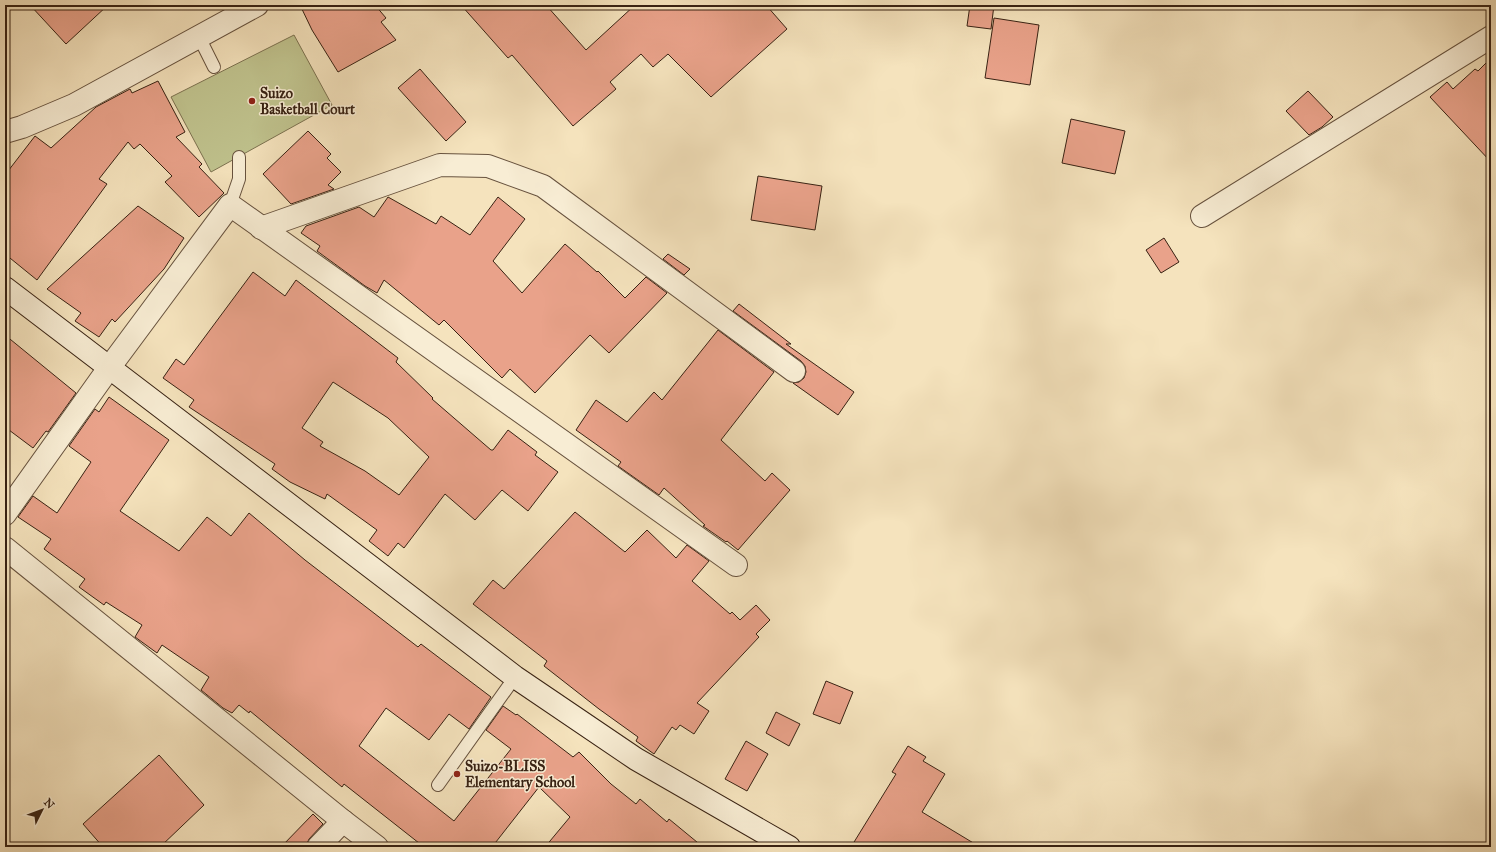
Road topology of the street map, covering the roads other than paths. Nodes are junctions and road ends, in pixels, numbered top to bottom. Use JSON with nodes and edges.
{"nodes":[{"id":1,"x":257,"y":5,"type":"edge"},
{"id":2,"x":199,"y":37,"type":"junction"},
{"id":3,"x":1491,"y":37,"type":"edge"},
{"id":4,"x":214,"y":67,"type":"dead end"},
{"id":5,"x":5,"y":132,"type":"edge"},
{"id":6,"x":239,"y":156,"type":"dead end"},
{"id":7,"x":230,"y":205,"type":"junction"},
{"id":8,"x":1202,"y":216,"type":"dead end"},
{"id":9,"x":261,"y":228,"type":"junction"},
{"id":10,"x":5,"y":288,"type":"edge"},
{"id":11,"x":109,"y":368,"type":"junction"},
{"id":12,"x":794,"y":371,"type":"dead end"},
{"id":13,"x":5,"y":514,"type":"edge"},
{"id":14,"x":5,"y":548,"type":"edge"},
{"id":15,"x":736,"y":565,"type":"dead end"},
{"id":16,"x":515,"y":677,"type":"junction"},
{"id":17,"x":438,"y":785,"type":"dead end"},
{"id":18,"x":343,"y":821,"type":"junction"},
{"id":19,"x":785,"y":846,"type":"edge"},
{"id":20,"x":318,"y":847,"type":"edge"},
{"id":21,"x":378,"y":847,"type":"edge"}],
"edges":[{"from":1,"to":2,"type":"street"},
{"from":2,"to":4,"type":"lane"},
{"from":2,"to":5,"type":"street"},
{"from":3,"to":8,"type":"street"},
{"from":6,"to":7,"type":"lane"},
{"from":7,"to":9,"type":"street"},
{"from":7,"to":11,"type":"street"},
{"from":9,"to":12,"type":"street"},
{"from":9,"to":15,"type":"street"},
{"from":10,"to":11,"type":"street"},
{"from":11,"to":13,"type":"street"},
{"from":11,"to":16,"type":"street"},
{"from":14,"to":18,"type":"street"},
{"from":16,"to":17,"type":"lane"},
{"from":16,"to":19,"type":"street"},
{"from":18,"to":20,"type":"street"},
{"from":18,"to":21,"type":"street"}]}
